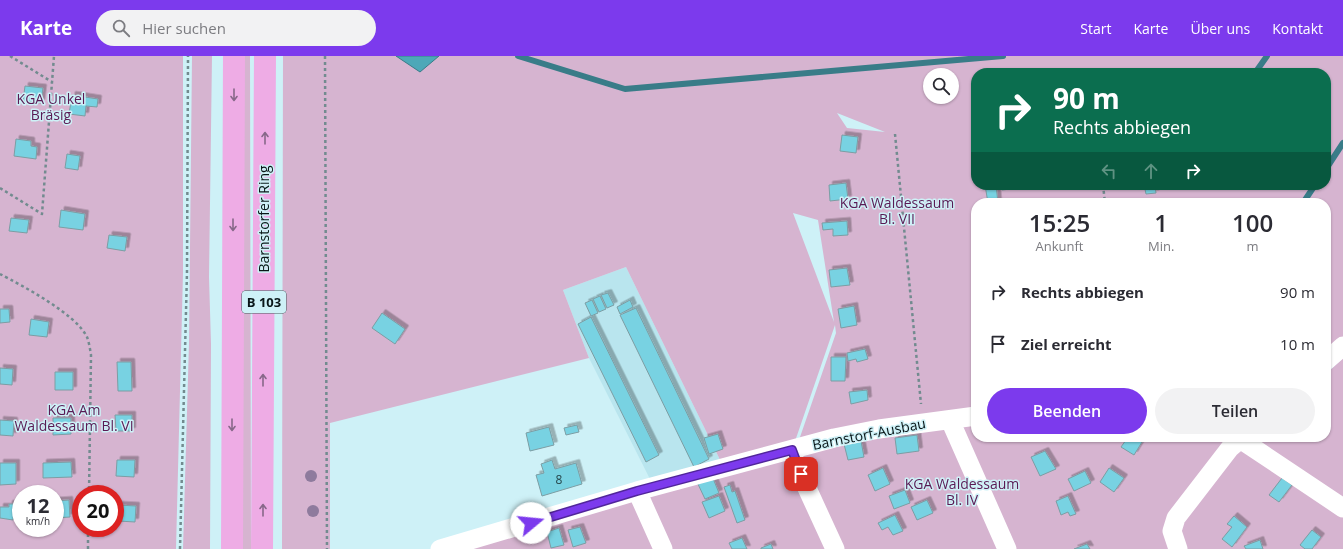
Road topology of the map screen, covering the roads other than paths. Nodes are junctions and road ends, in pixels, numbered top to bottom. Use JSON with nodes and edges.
{"nodes":[{"id":1,"x":234,"y":56,"type":"edge"},
{"id":2,"x":265,"y":56,"type":"edge"},
{"id":3,"x":1343,"y":346,"type":"edge"},
{"id":4,"x":1331,"y":357,"type":"edge"},
{"id":5,"x":971,"y":417,"type":"edge"},
{"id":6,"x":950,"y":420,"type":"junction"},
{"id":7,"x":1235,"y":442,"type":"edge"},
{"id":8,"x":1245,"y":442,"type":"edge"},
{"id":9,"x":792,"y":450,"type":"junction"},
{"id":10,"x":637,"y":491,"type":"junction"},
{"id":11,"x":1343,"y":508,"type":"edge"},
{"id":12,"x":488,"y":543,"type":"edge"},
{"id":13,"x":232,"y":549,"type":"edge"},
{"id":14,"x":262,"y":549,"type":"edge"},
{"id":15,"x":440,"y":549,"type":"edge"},
{"id":16,"x":663,"y":549,"type":"edge"},
{"id":17,"x":835,"y":549,"type":"edge"},
{"id":18,"x":1007,"y":549,"type":"edge"},
{"id":19,"x":1178,"y":549,"type":"edge"}],
"edges":[{"from":1,"to":13,"type":"highway","number":"B 103","one_way":true},
{"from":14,"to":2,"type":"highway","name":"Barnstorfer Ring","number":"B 103","one_way":true},
{"from":3,"to":4,"type":"lane"},
{"from":5,"to":6,"type":"lane","name":"Barnstorf-Ausbau"},
{"from":6,"to":9,"type":"lane","name":"Barnstorf-Ausbau"},
{"from":6,"to":18,"type":"lane"},
{"from":7,"to":19,"type":"lane"},
{"from":8,"to":11,"type":"lane"},
{"from":9,"to":10,"type":"lane","name":"Barnstorf-Ausbau"},
{"from":9,"to":17,"type":"lane"},
{"from":10,"to":12,"type":"lane","name":"Barnstorf-Ausbau"},
{"from":10,"to":16,"type":"lane"},
{"from":12,"to":15,"type":"lane","name":"Barnstorf-Ausbau"}]}
